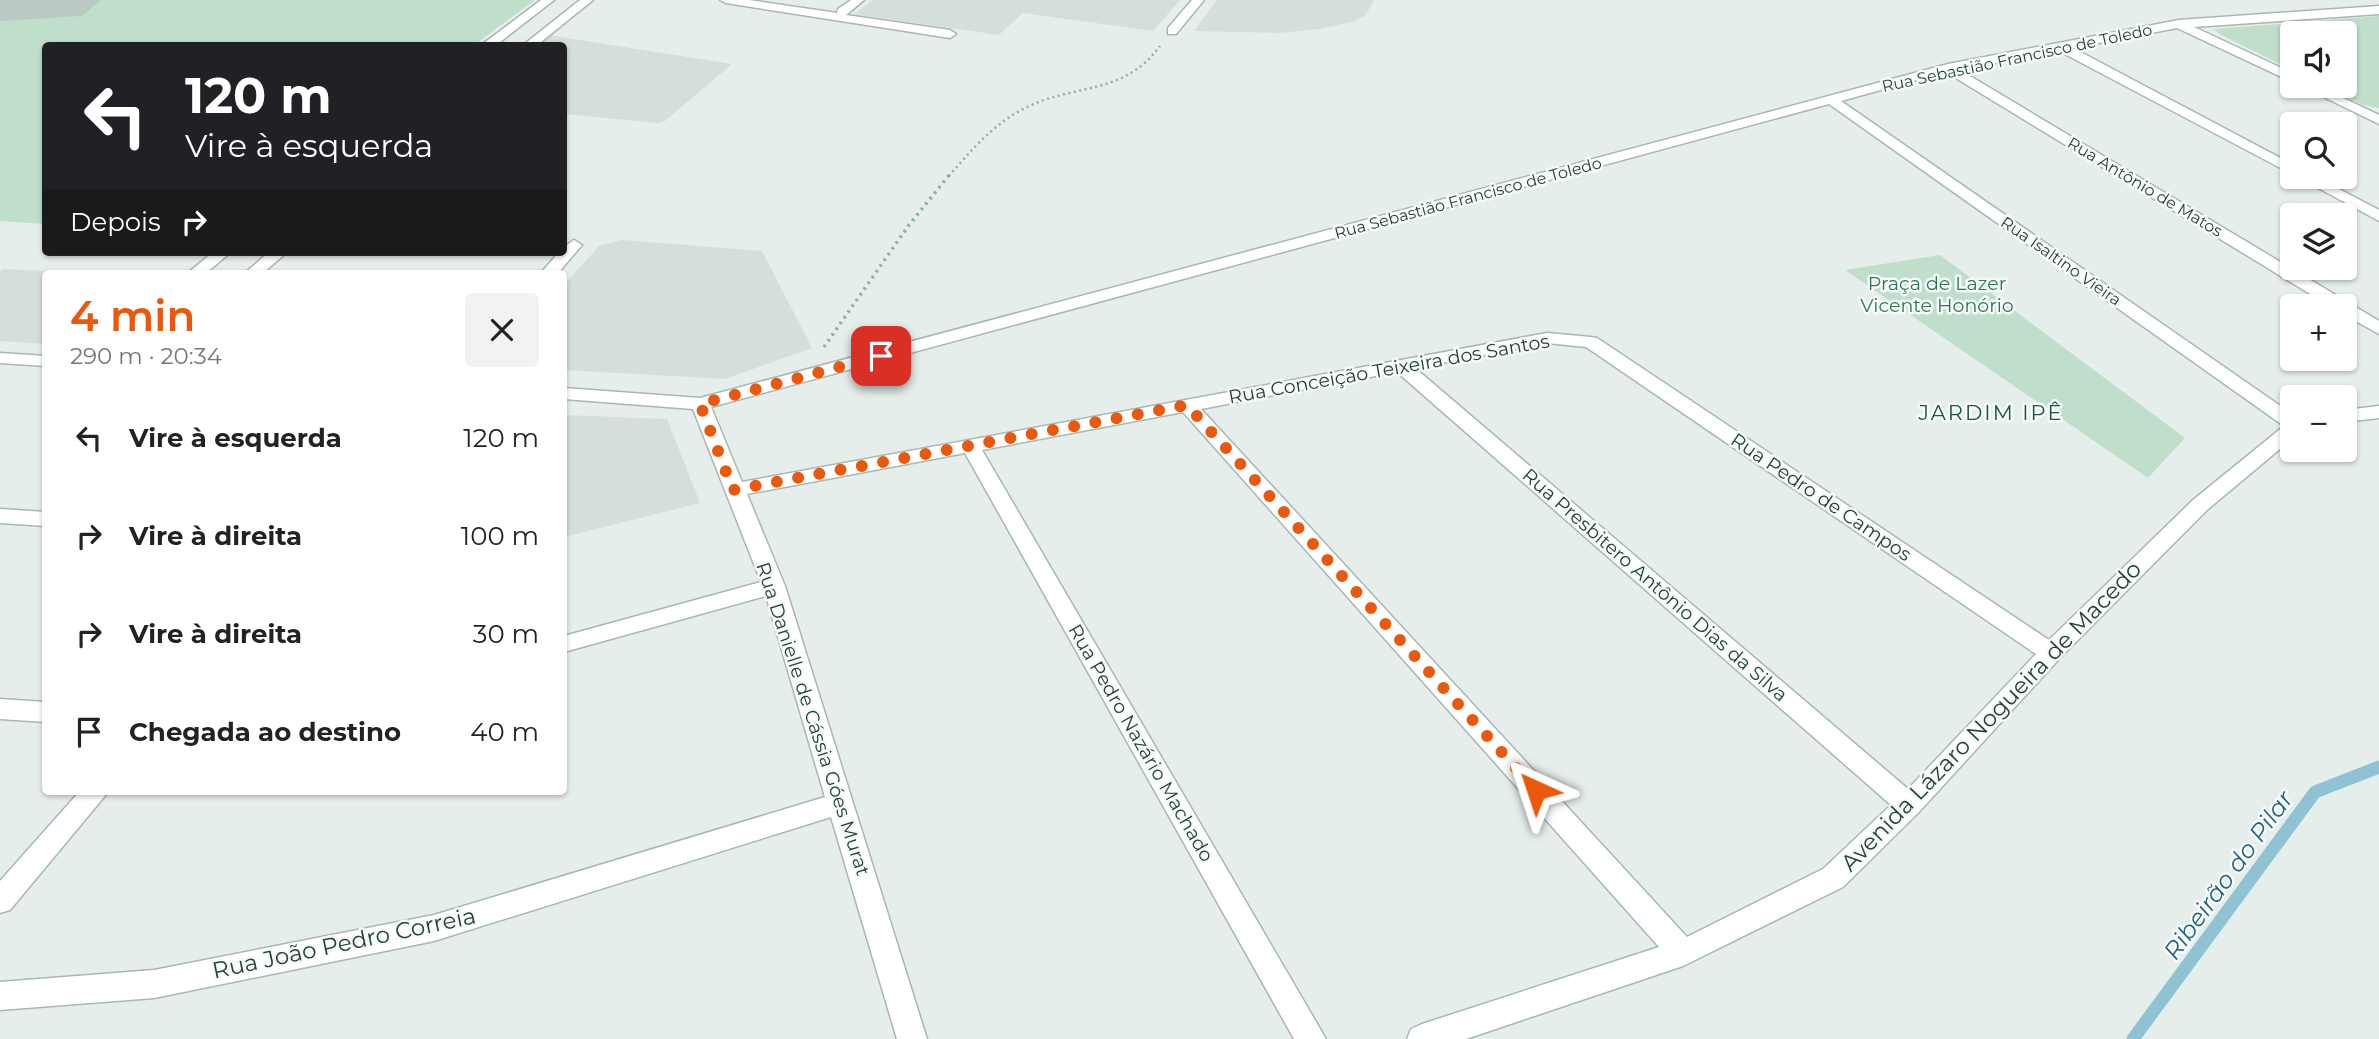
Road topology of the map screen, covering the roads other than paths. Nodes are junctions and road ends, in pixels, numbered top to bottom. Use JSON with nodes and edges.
{"nodes":[{"id":1,"x":548,"y":0,"type":"edge"},
{"id":2,"x":587,"y":0,"type":"edge"},
{"id":3,"x":726,"y":0,"type":"edge"},
{"id":4,"x":858,"y":0,"type":"edge"},
{"id":5,"x":1198,"y":0,"type":"edge"},
{"id":6,"x":2379,"y":10,"type":"edge"},
{"id":7,"x":842,"y":12,"type":"dead end"},
{"id":8,"x":2179,"y":24,"type":"junction"},
{"id":9,"x":1172,"y":31,"type":"road end"},
{"id":10,"x":950,"y":34,"type":"dead end"},
{"id":11,"x":491,"y":42,"type":"edge"},
{"id":12,"x":533,"y":42,"type":"edge"},
{"id":13,"x":2062,"y":47,"type":"junction"},
{"id":14,"x":1948,"y":68,"type":"junction"},
{"id":15,"x":2280,"y":72,"type":"edge"},
{"id":16,"x":2335,"y":98,"type":"edge"},
{"id":17,"x":1830,"y":99,"type":"junction"},
{"id":18,"x":2377,"y":117,"type":"edge"},
{"id":19,"x":2280,"y":164,"type":"edge"},
{"id":20,"x":2328,"y":189,"type":"edge"},
{"id":21,"x":2379,"y":216,"type":"edge"},
{"id":22,"x":574,"y":245,"type":"dead end"},
{"id":23,"x":567,"y":253,"type":"edge"},
{"id":24,"x":218,"y":256,"type":"edge"},
{"id":25,"x":274,"y":256,"type":"edge"},
{"id":26,"x":564,"y":256,"type":"edge"},
{"id":27,"x":200,"y":270,"type":"edge"},
{"id":28,"x":257,"y":270,"type":"edge"},
{"id":29,"x":552,"y":270,"type":"edge"},
{"id":30,"x":2322,"y":294,"type":"edge"},
{"id":31,"x":2357,"y":316,"type":"edge"},
{"id":32,"x":2379,"y":329,"type":"edge"},
{"id":33,"x":1591,"y":342,"type":"joint"},
{"id":34,"x":0,"y":358,"type":"edge"},
{"id":35,"x":42,"y":361,"type":"edge"},
{"id":36,"x":1400,"y":365,"type":"junction"},
{"id":37,"x":567,"y":393,"type":"edge"},
{"id":38,"x":700,"y":404,"type":"junction"},
{"id":39,"x":1187,"y":405,"type":"junction"},
{"id":40,"x":2379,"y":412,"type":"edge"},
{"id":41,"x":2280,"y":415,"type":"edge"},
{"id":42,"x":2357,"y":415,"type":"edge"},
{"id":43,"x":2280,"y":439,"type":"edge"},
{"id":44,"x":971,"y":447,"type":"junction"},
{"id":45,"x":733,"y":490,"type":"junction"},
{"id":46,"x":0,"y":516,"type":"edge"},
{"id":47,"x":42,"y":519,"type":"edge"},
{"id":48,"x":774,"y":586,"type":"junction"},
{"id":49,"x":567,"y":643,"type":"edge"},
{"id":50,"x":2051,"y":653,"type":"junction"},
{"id":51,"x":0,"y":709,"type":"edge"},
{"id":52,"x":42,"y":712,"type":"edge"},
{"id":53,"x":93,"y":795,"type":"edge"},
{"id":54,"x":841,"y":803,"type":"junction"},
{"id":55,"x":1909,"y":805,"type":"junction"},
{"id":56,"x":0,"y":901,"type":"edge"},
{"id":57,"x":1683,"y":953,"type":"junction"},
{"id":58,"x":0,"y":996,"type":"edge"},
{"id":59,"x":912,"y":1039,"type":"edge"},
{"id":60,"x":1311,"y":1039,"type":"edge"},
{"id":61,"x":1425,"y":1039,"type":"edge"}],
"edges":[{"from":1,"to":11,"type":"street"},
{"from":2,"to":12,"type":"street"},
{"from":3,"to":10,"type":"street"},
{"from":4,"to":7,"type":"street"},
{"from":5,"to":9,"type":"street"},
{"from":6,"to":8,"type":"street","name":"Rua Sebastião Francisco de Toledo"},
{"from":8,"to":13,"type":"street","name":"Rua Sebastião Francisco de Toledo"},
{"from":8,"to":15,"type":"street"},
{"from":13,"to":14,"type":"street","name":"Rua Sebastião Francisco de Toledo"},
{"from":13,"to":19,"type":"street"},
{"from":14,"to":17,"type":"street","name":"Rua Sebastião Francisco de Toledo"},
{"from":14,"to":30,"type":"street","name":"Rua Antônio de Matos"},
{"from":16,"to":18,"type":"street"},
{"from":17,"to":38,"type":"street","name":"Rua Sebastião Francisco de Toledo"},
{"from":17,"to":41,"type":"street","name":"Rua Isaltino Vieira"},
{"from":20,"to":21,"type":"street"},
{"from":22,"to":23,"type":"street"},
{"from":24,"to":27,"type":"street"},
{"from":25,"to":28,"type":"street"},
{"from":26,"to":29,"type":"street"},
{"from":31,"to":32,"type":"street","name":"Rua Antônio de Matos"},
{"from":33,"to":36,"type":"street","name":"Rua Conceição Teixeira dos Santos"},
{"from":33,"to":50,"type":"street","name":"Rua Pedro de Campos"},
{"from":34,"to":35,"type":"street"},
{"from":36,"to":39,"type":"street","name":"Rua Conceição Teixeira dos Santos"},
{"from":36,"to":55,"type":"street","name":"Rua Presbitero Antônio Dias da Silva"},
{"from":37,"to":38,"type":"street","name":"Rua Sebastião Francisco de Toledo"},
{"from":38,"to":45,"type":"street","name":"Rua Danielle de Cássia Góes Murat"},
{"from":39,"to":44,"type":"street","name":"Rua Conceição Teixeira dos Santos"},
{"from":39,"to":57,"type":"street"},
{"from":40,"to":42,"type":"street"},
{"from":43,"to":50,"type":"street","name":"Avenida Lázaro Nogueira de Macedo"},
{"from":44,"to":45,"type":"street","name":"Rua Conceição Teixeira dos Santos"},
{"from":44,"to":60,"type":"street","name":"Rua Pedro Nazário Machado"},
{"from":45,"to":48,"type":"street","name":"Rua Danielle de Cássia Góes Murat"},
{"from":46,"to":47,"type":"street"},
{"from":48,"to":49,"type":"street"},
{"from":48,"to":54,"type":"street","name":"Rua Danielle de Cássia Góes Murat"},
{"from":50,"to":55,"type":"street","name":"Avenida Lázaro Nogueira de Macedo"},
{"from":51,"to":52,"type":"street"},
{"from":53,"to":56,"type":"street"},
{"from":54,"to":58,"type":"street","name":"Rua João Pedro Correia"},
{"from":54,"to":59,"type":"street","name":"Rua Danielle de Cássia Góes Murat"},
{"from":55,"to":57,"type":"street","name":"Avenida Lázaro Nogueira de Macedo"},
{"from":57,"to":61,"type":"street","name":"Avenida Lázaro Nogueira de Macedo"}]}
